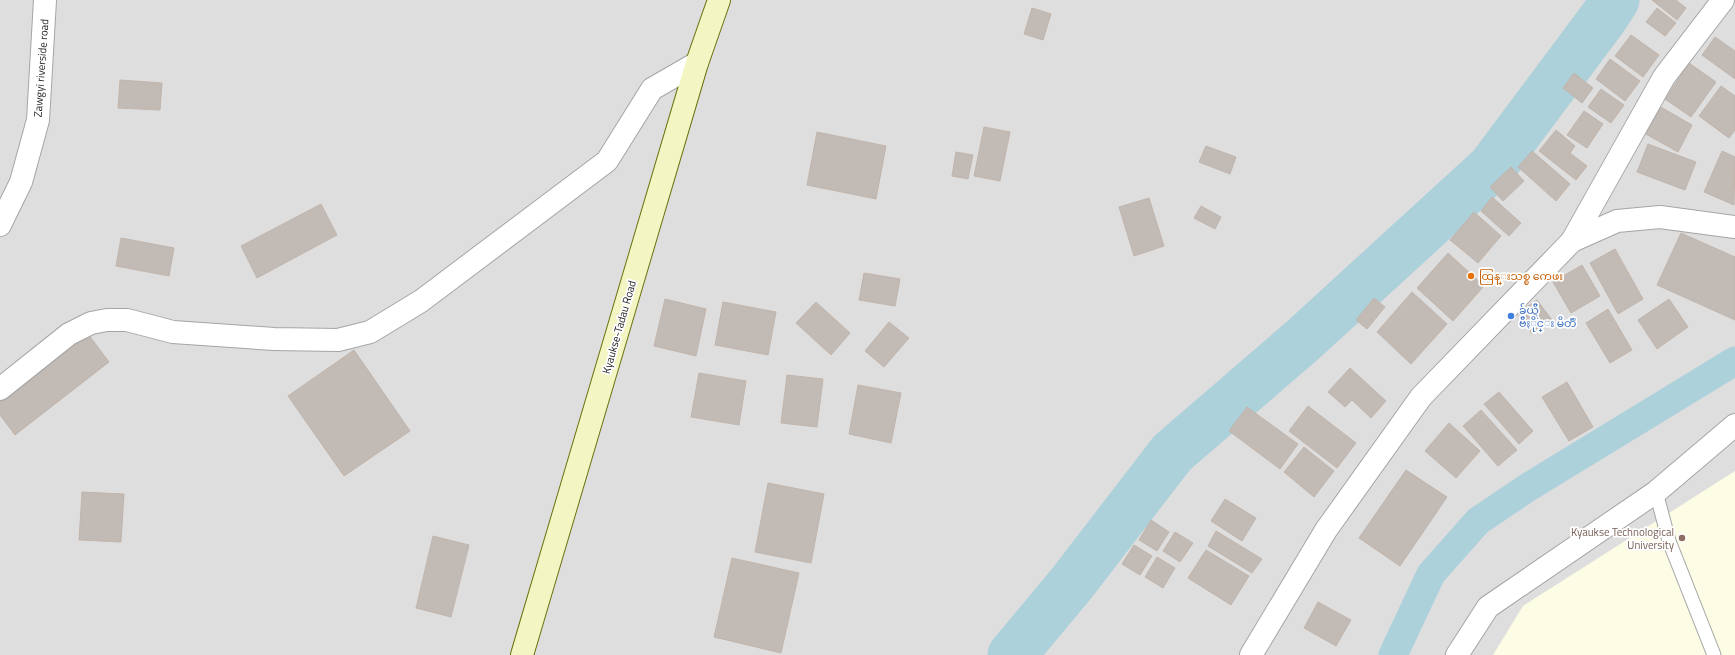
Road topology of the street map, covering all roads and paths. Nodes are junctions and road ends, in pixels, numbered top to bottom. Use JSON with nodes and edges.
{"nodes":[{"id":1,"x":45,"y":0,"type":"edge"},
{"id":2,"x":719,"y":0,"type":"edge"},
{"id":3,"x":1723,"y":0,"type":"edge"},
{"id":4,"x":697,"y":63,"type":"junction"},
{"id":5,"x":0,"y":225,"type":"edge"},
{"id":6,"x":1735,"y":227,"type":"edge"},
{"id":7,"x":1572,"y":241,"type":"junction"},
{"id":8,"x":0,"y":389,"type":"edge"},
{"id":9,"x":1735,"y":425,"type":"edge"},
{"id":10,"x":1656,"y":492,"type":"junction"},
{"id":11,"x":522,"y":655,"type":"edge"},
{"id":12,"x":1251,"y":655,"type":"edge"},
{"id":13,"x":1457,"y":655,"type":"edge"},
{"id":14,"x":1714,"y":655,"type":"edge"}],
"edges":[{"from":1,"to":5,"type":"street","name":"Zawgyi riverside road"},
{"from":2,"to":4,"type":"main road","name":"Kyaukse-Tadau Road"},
{"from":3,"to":7,"type":"street"},
{"from":4,"to":8,"type":"street"},
{"from":4,"to":11,"type":"main road","name":"Kyaukse-Tadau Road"},
{"from":6,"to":7,"type":"street"},
{"from":7,"to":12,"type":"street"},
{"from":9,"to":10,"type":"street"},
{"from":10,"to":13,"type":"street"},
{"from":10,"to":14,"type":"lane"}]}
